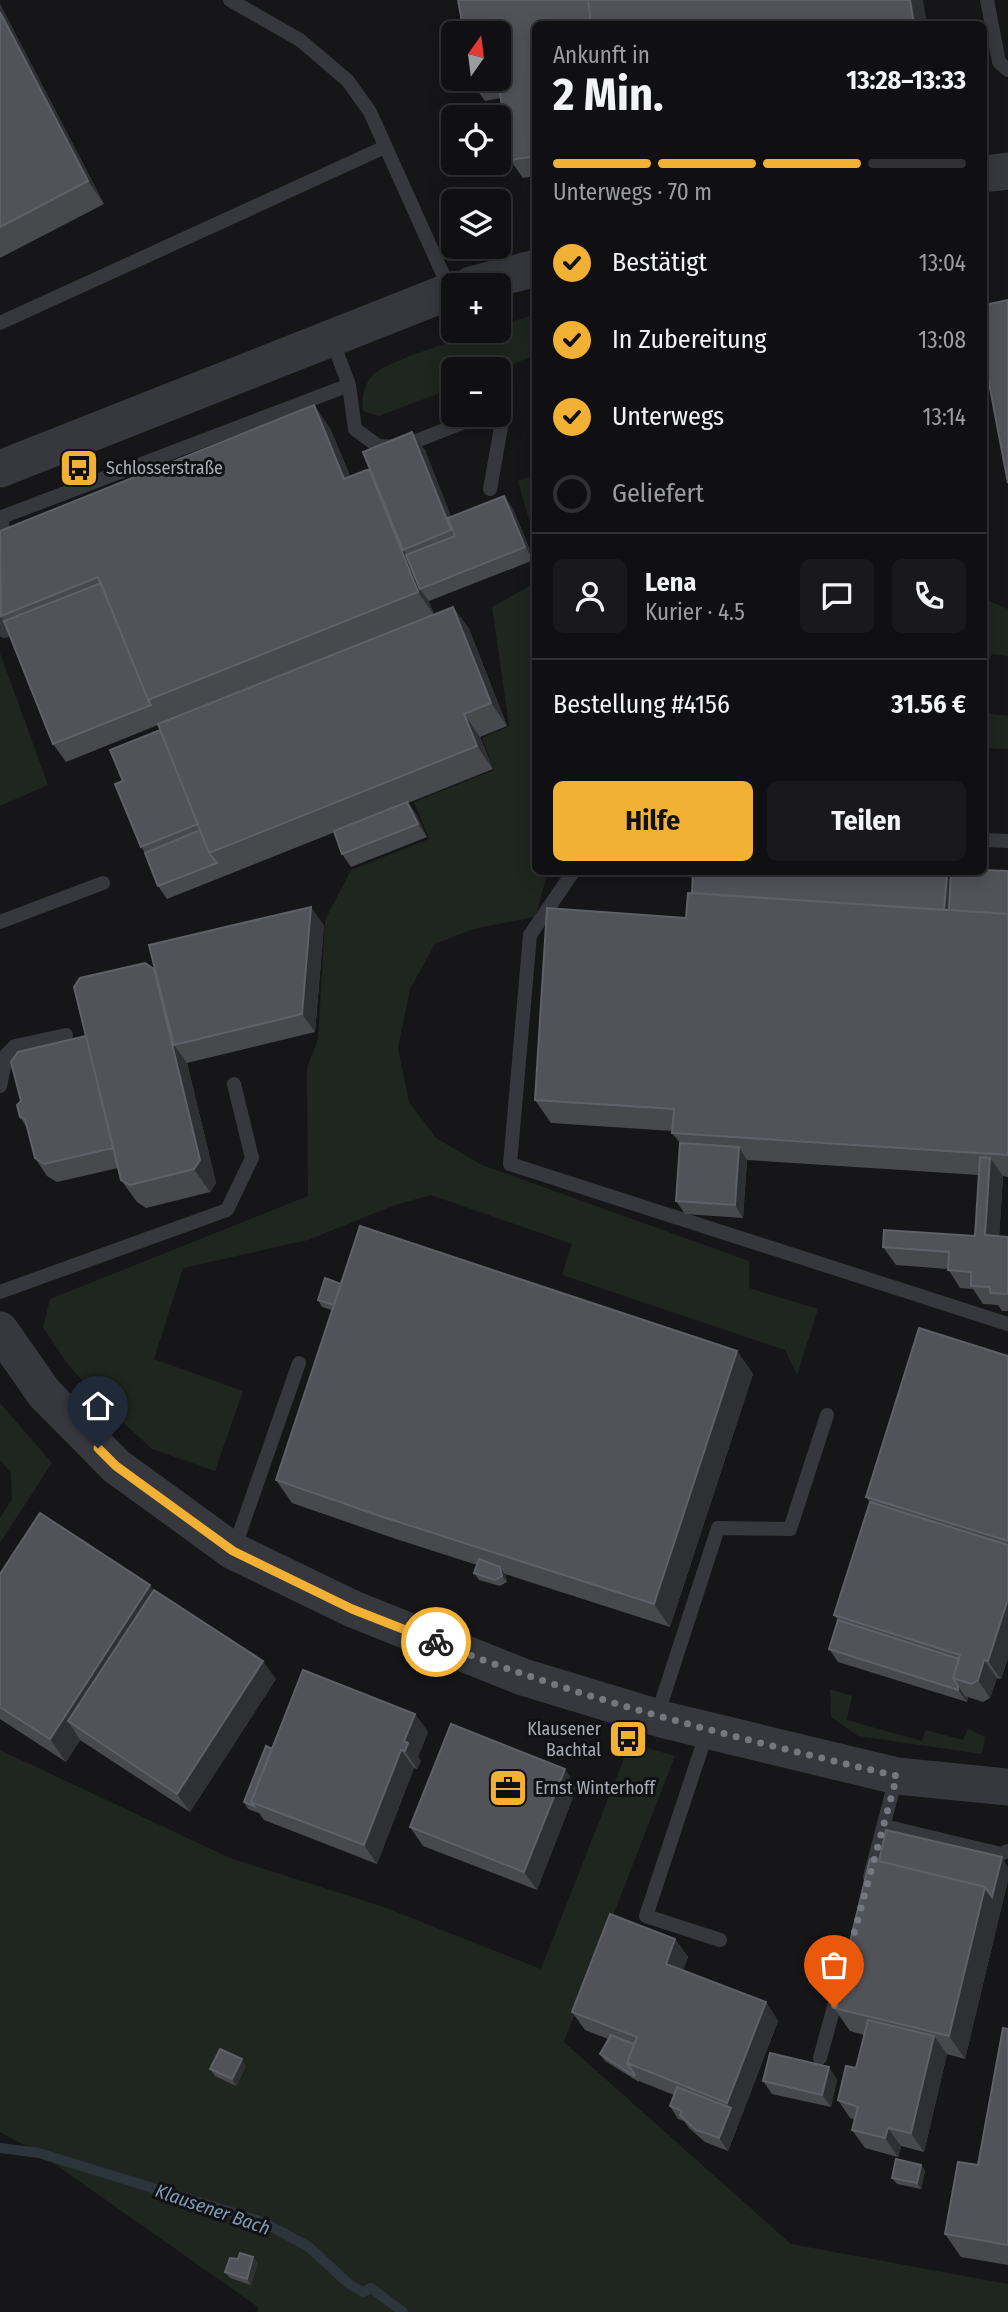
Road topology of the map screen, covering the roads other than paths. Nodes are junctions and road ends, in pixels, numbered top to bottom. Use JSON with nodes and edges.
{"nodes":[{"id":1,"x":230,"y":0,"type":"edge"},
{"id":2,"x":987,"y":0,"type":"edge"},
{"id":3,"x":1008,"y":69,"type":"edge"},
{"id":4,"x":386,"y":147,"type":"junction"},
{"id":5,"x":1008,"y":171,"type":"edge"},
{"id":6,"x":987,"y":174,"type":"edge"},
{"id":7,"x":532,"y":269,"type":"edge"},
{"id":8,"x":450,"y":273,"type":"edge"},
{"id":9,"x":511,"y":275,"type":"edge"},
{"id":10,"x":441,"y":296,"type":"edge"},
{"id":11,"x":0,"y":323,"type":"edge"},
{"id":12,"x":332,"y":339,"type":"junction"},
{"id":13,"x":349,"y":385,"type":"junction"},
{"id":14,"x":452,"y":427,"type":"edge"},
{"id":15,"x":501,"y":427,"type":"edge"},
{"id":16,"x":0,"y":469,"type":"edge"},
{"id":17,"x":490,"y":489,"type":"dead end"},
{"id":18,"x":3,"y":568,"type":"edge"},
{"id":19,"x":4,"y":593,"type":"edge"},
{"id":20,"x":5,"y":631,"type":"edge"},
{"id":21,"x":987,"y":840,"type":"edge"},
{"id":22,"x":1008,"y":841,"type":"edge"},
{"id":23,"x":571,"y":875,"type":"edge"},
{"id":24,"x":103,"y":883,"type":"dead end"},
{"id":25,"x":0,"y":922,"type":"edge"},
{"id":26,"x":66,"y":1035,"type":"dead end"},
{"id":27,"x":234,"y":1084,"type":"dead end"},
{"id":28,"x":0,"y":1086,"type":"edge"},
{"id":29,"x":0,"y":1292,"type":"edge"},
{"id":30,"x":1008,"y":1324,"type":"edge"},
{"id":31,"x":0,"y":1330,"type":"edge"},
{"id":32,"x":299,"y":1363,"type":"dead end"},
{"id":33,"x":827,"y":1415,"type":"dead end"},
{"id":34,"x":233,"y":1551,"type":"junction"},
{"id":35,"x":657,"y":1717,"type":"junction"},
{"id":36,"x":707,"y":1730,"type":"junction"},
{"id":37,"x":897,"y":1776,"type":"junction"},
{"id":38,"x":1008,"y":1787,"type":"edge"},
{"id":39,"x":884,"y":1826,"type":"junction"},
{"id":40,"x":1008,"y":1851,"type":"edge"},
{"id":41,"x":866,"y":1891,"type":"edge"},
{"id":42,"x":720,"y":1940,"type":"dead end"},
{"id":43,"x":845,"y":1968,"type":"edge"},
{"id":44,"x":820,"y":2058,"type":"dead end"}],
"edges":[{"from":1,"to":4,"type":"lane"},
{"from":2,"to":3,"type":"lane"},
{"from":4,"to":8,"type":"lane"},
{"from":4,"to":11,"type":"lane"},
{"from":5,"to":6,"type":"street"},
{"from":7,"to":9,"type":"street"},
{"from":10,"to":12,"type":"street"},
{"from":12,"to":13,"type":"lane"},
{"from":12,"to":16,"type":"street"},
{"from":13,"to":14,"type":"lane"},
{"from":13,"to":18,"type":"lane"},
{"from":15,"to":17,"type":"lane"},
{"from":19,"to":20,"type":"lane"},
{"from":21,"to":22,"type":"lane"},
{"from":23,"to":30,"type":"lane"},
{"from":24,"to":25,"type":"lane"},
{"from":26,"to":28,"type":"lane"},
{"from":27,"to":29,"type":"lane"},
{"from":31,"to":34,"type":"street"},
{"from":32,"to":34,"type":"lane"},
{"from":33,"to":35,"type":"lane"},
{"from":34,"to":35,"type":"street"},
{"from":35,"to":36,"type":"street"},
{"from":36,"to":37,"type":"street"},
{"from":36,"to":42,"type":"lane"},
{"from":37,"to":38,"type":"street"},
{"from":37,"to":39,"type":"lane"},
{"from":39,"to":40,"type":"lane"},
{"from":39,"to":41,"type":"lane"},
{"from":43,"to":44,"type":"lane"}]}
